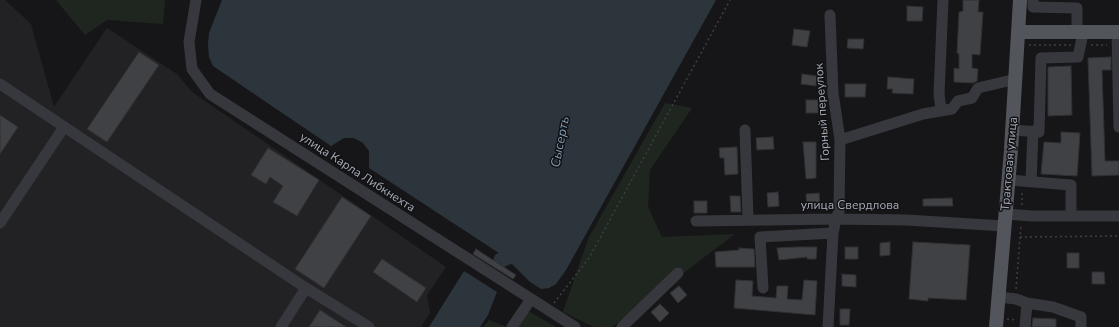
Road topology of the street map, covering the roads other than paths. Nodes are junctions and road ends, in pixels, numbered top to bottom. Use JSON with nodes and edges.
{"nodes":[{"id":1,"x":196,"y":0,"type":"edge"},
{"id":2,"x":943,"y":0,"type":"edge"},
{"id":3,"x":1020,"y":0,"type":"edge"},
{"id":4,"x":1033,"y":0,"type":"edge"},
{"id":5,"x":830,"y":15,"type":"dead end"},
{"id":6,"x":1018,"y":32,"type":"junction"},
{"id":7,"x":1118,"y":32,"type":"edge"},
{"id":8,"x":1080,"y":33,"type":"junction"},
{"id":9,"x":1016,"y":78,"type":"junction"},
{"id":10,"x":0,"y":84,"type":"edge"},
{"id":11,"x":941,"y":110,"type":"junction"},
{"id":12,"x":64,"y":127,"type":"junction"},
{"id":13,"x":1119,"y":127,"type":"edge"},
{"id":14,"x":745,"y":130,"type":"dead end"},
{"id":15,"x":1012,"y":130,"type":"junction"},
{"id":16,"x":1032,"y":131,"type":"junction"},
{"id":17,"x":840,"y":140,"type":"junction"},
{"id":18,"x":1008,"y":180,"type":"junction"},
{"id":19,"x":1031,"y":182,"type":"junction"},
{"id":20,"x":1071,"y":216,"type":"junction"},
{"id":21,"x":1119,"y":216,"type":"edge"},
{"id":22,"x":836,"y":218,"type":"junction"},
{"id":23,"x":748,"y":219,"type":"junction"},
{"id":24,"x":1005,"y":220,"type":"junction"},
{"id":25,"x":696,"y":221,"type":"dead end"},
{"id":26,"x":0,"y":223,"type":"edge"},
{"id":27,"x":834,"y":233,"type":"junction"},
{"id":28,"x":678,"y":273,"type":"dead end"},
{"id":29,"x":306,"y":288,"type":"junction"},
{"id":30,"x":763,"y":288,"type":"dead end"},
{"id":31,"x":999,"y":297,"type":"junction"},
{"id":32,"x":530,"y":299,"type":"junction"},
{"id":33,"x":1027,"y":303,"type":"junction"},
{"id":34,"x":281,"y":327,"type":"edge"},
{"id":35,"x":369,"y":327,"type":"edge"},
{"id":36,"x":512,"y":327,"type":"edge"},
{"id":37,"x":575,"y":327,"type":"edge"},
{"id":38,"x":622,"y":327,"type":"edge"},
{"id":39,"x":828,"y":327,"type":"edge"},
{"id":40,"x":996,"y":327,"type":"edge"},
{"id":41,"x":1025,"y":327,"type":"edge"},
{"id":42,"x":1081,"y":327,"type":"edge"}],
"edges":[{"from":1,"to":32,"type":"street","name":"улица Карла Либкнехта"},
{"from":2,"to":11,"type":"street"},
{"from":3,"to":6,"type":"main road","name":"Трактовая улица"},
{"from":4,"to":8,"type":"street"},
{"from":5,"to":17,"type":"street","name":"Горный переулок"},
{"from":6,"to":8,"type":"main road"},
{"from":6,"to":9,"type":"main road","name":"Трактовая улица"},
{"from":7,"to":8,"type":"main road"},
{"from":7,"to":13,"type":"street"},
{"from":8,"to":16,"type":"street"},
{"from":9,"to":11,"type":"street"},
{"from":9,"to":15,"type":"main road","name":"Трактовая улица"},
{"from":10,"to":12,"type":"street"},
{"from":11,"to":17,"type":"street"},
{"from":12,"to":26,"type":"street"},
{"from":12,"to":29,"type":"street"},
{"from":14,"to":23,"type":"street"},
{"from":15,"to":16,"type":"street"},
{"from":15,"to":18,"type":"main road","name":"Трактовая улица"},
{"from":16,"to":19,"type":"street"},
{"from":17,"to":22,"type":"street","name":"Горный переулок"},
{"from":18,"to":19,"type":"street"},
{"from":18,"to":24,"type":"main road","name":"Трактовая улица"},
{"from":19,"to":20,"type":"street"},
{"from":20,"to":21,"type":"street","name":"улица Свердлова"},
{"from":20,"to":24,"type":"street","name":"улица Свердлова"},
{"from":22,"to":23,"type":"street","name":"улица Свердлова"},
{"from":22,"to":24,"type":"street","name":"улица Свердлова"},
{"from":22,"to":27,"type":"street","name":"Горный переулок"},
{"from":23,"to":25,"type":"street","name":"улица Свердлова"},
{"from":24,"to":31,"type":"main road","name":"Трактовая улица"},
{"from":27,"to":30,"type":"street"},
{"from":27,"to":39,"type":"street","name":"Горный переулок"},
{"from":28,"to":38,"type":"street"},
{"from":29,"to":34,"type":"street"},
{"from":29,"to":35,"type":"street"},
{"from":31,"to":33,"type":"street"},
{"from":31,"to":40,"type":"main road","name":"Трактовая улица"},
{"from":32,"to":36,"type":"street"},
{"from":32,"to":37,"type":"street","name":"улица Карла Либкнехта"},
{"from":33,"to":41,"type":"street"},
{"from":33,"to":42,"type":"street"}]}
